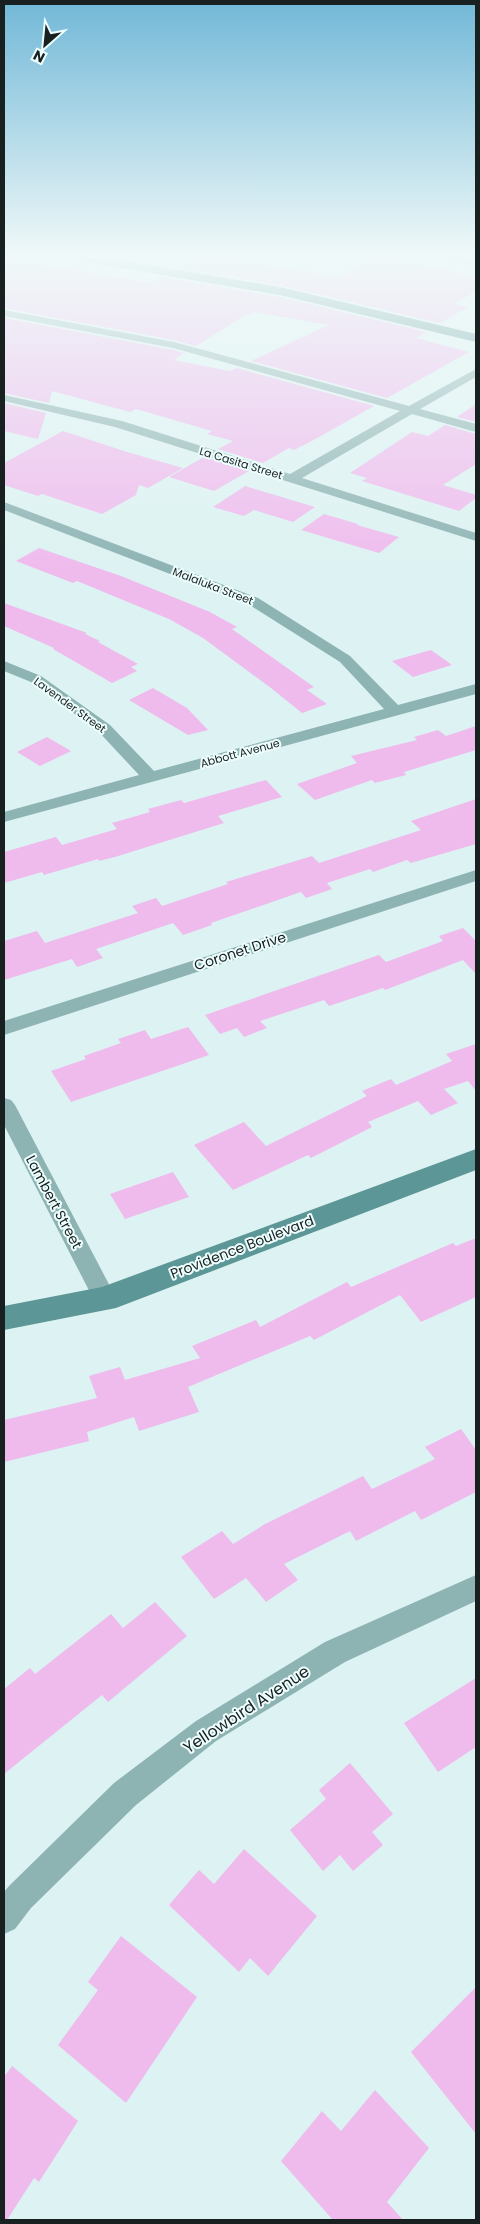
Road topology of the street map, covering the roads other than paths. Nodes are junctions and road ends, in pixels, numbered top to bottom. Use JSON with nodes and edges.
{"nodes":[{"id":1,"x":236,"y":362,"type":"edge"},
{"id":2,"x":476,"y":372,"type":"edge"},
{"id":3,"x":4,"y":398,"type":"edge"},
{"id":4,"x":413,"y":410,"type":"junction"},
{"id":5,"x":476,"y":428,"type":"edge"},
{"id":6,"x":292,"y":478,"type":"junction"},
{"id":7,"x":4,"y":506,"type":"edge"},
{"id":8,"x":476,"y":537,"type":"edge"},
{"id":9,"x":4,"y":666,"type":"edge"},
{"id":10,"x":476,"y":690,"type":"edge"},
{"id":11,"x":395,"y":711,"type":"junction"},
{"id":12,"x":150,"y":777,"type":"junction"},
{"id":13,"x":4,"y":817,"type":"edge"},
{"id":14,"x":476,"y":875,"type":"edge"},
{"id":15,"x":4,"y":1028,"type":"edge"},
{"id":16,"x":4,"y":1105,"type":"edge"},
{"id":17,"x":476,"y":1159,"type":"edge"},
{"id":18,"x":105,"y":1299,"type":"junction"},
{"id":19,"x":4,"y":1318,"type":"edge"},
{"id":20,"x":476,"y":1588,"type":"edge"},
{"id":21,"x":4,"y":1918,"type":"edge"}],
"edges":[{"from":1,"to":4,"type":"street"},
{"from":2,"to":4,"type":"street"},
{"from":3,"to":6,"type":"street","name":"La Casita Street"},
{"from":4,"to":5,"type":"street"},
{"from":4,"to":6,"type":"street"},
{"from":6,"to":8,"type":"street","name":"La Casita Street"},
{"from":7,"to":11,"type":"street","name":"Malaluka Street"},
{"from":9,"to":12,"type":"street","name":"Lavender Street"},
{"from":10,"to":11,"type":"street","name":"Abbott Avenue"},
{"from":11,"to":12,"type":"street","name":"Abbott Avenue"},
{"from":12,"to":13,"type":"street","name":"Abbott Avenue"},
{"from":14,"to":15,"type":"street","name":"Coronet Drive"},
{"from":16,"to":18,"type":"street","name":"Lambert Street"},
{"from":17,"to":18,"type":"street","name":"Providence Boulevard"},
{"from":18,"to":19,"type":"street","name":"Providence Boulevard"},
{"from":20,"to":21,"type":"street","name":"Yellowbird Avenue"}]}
